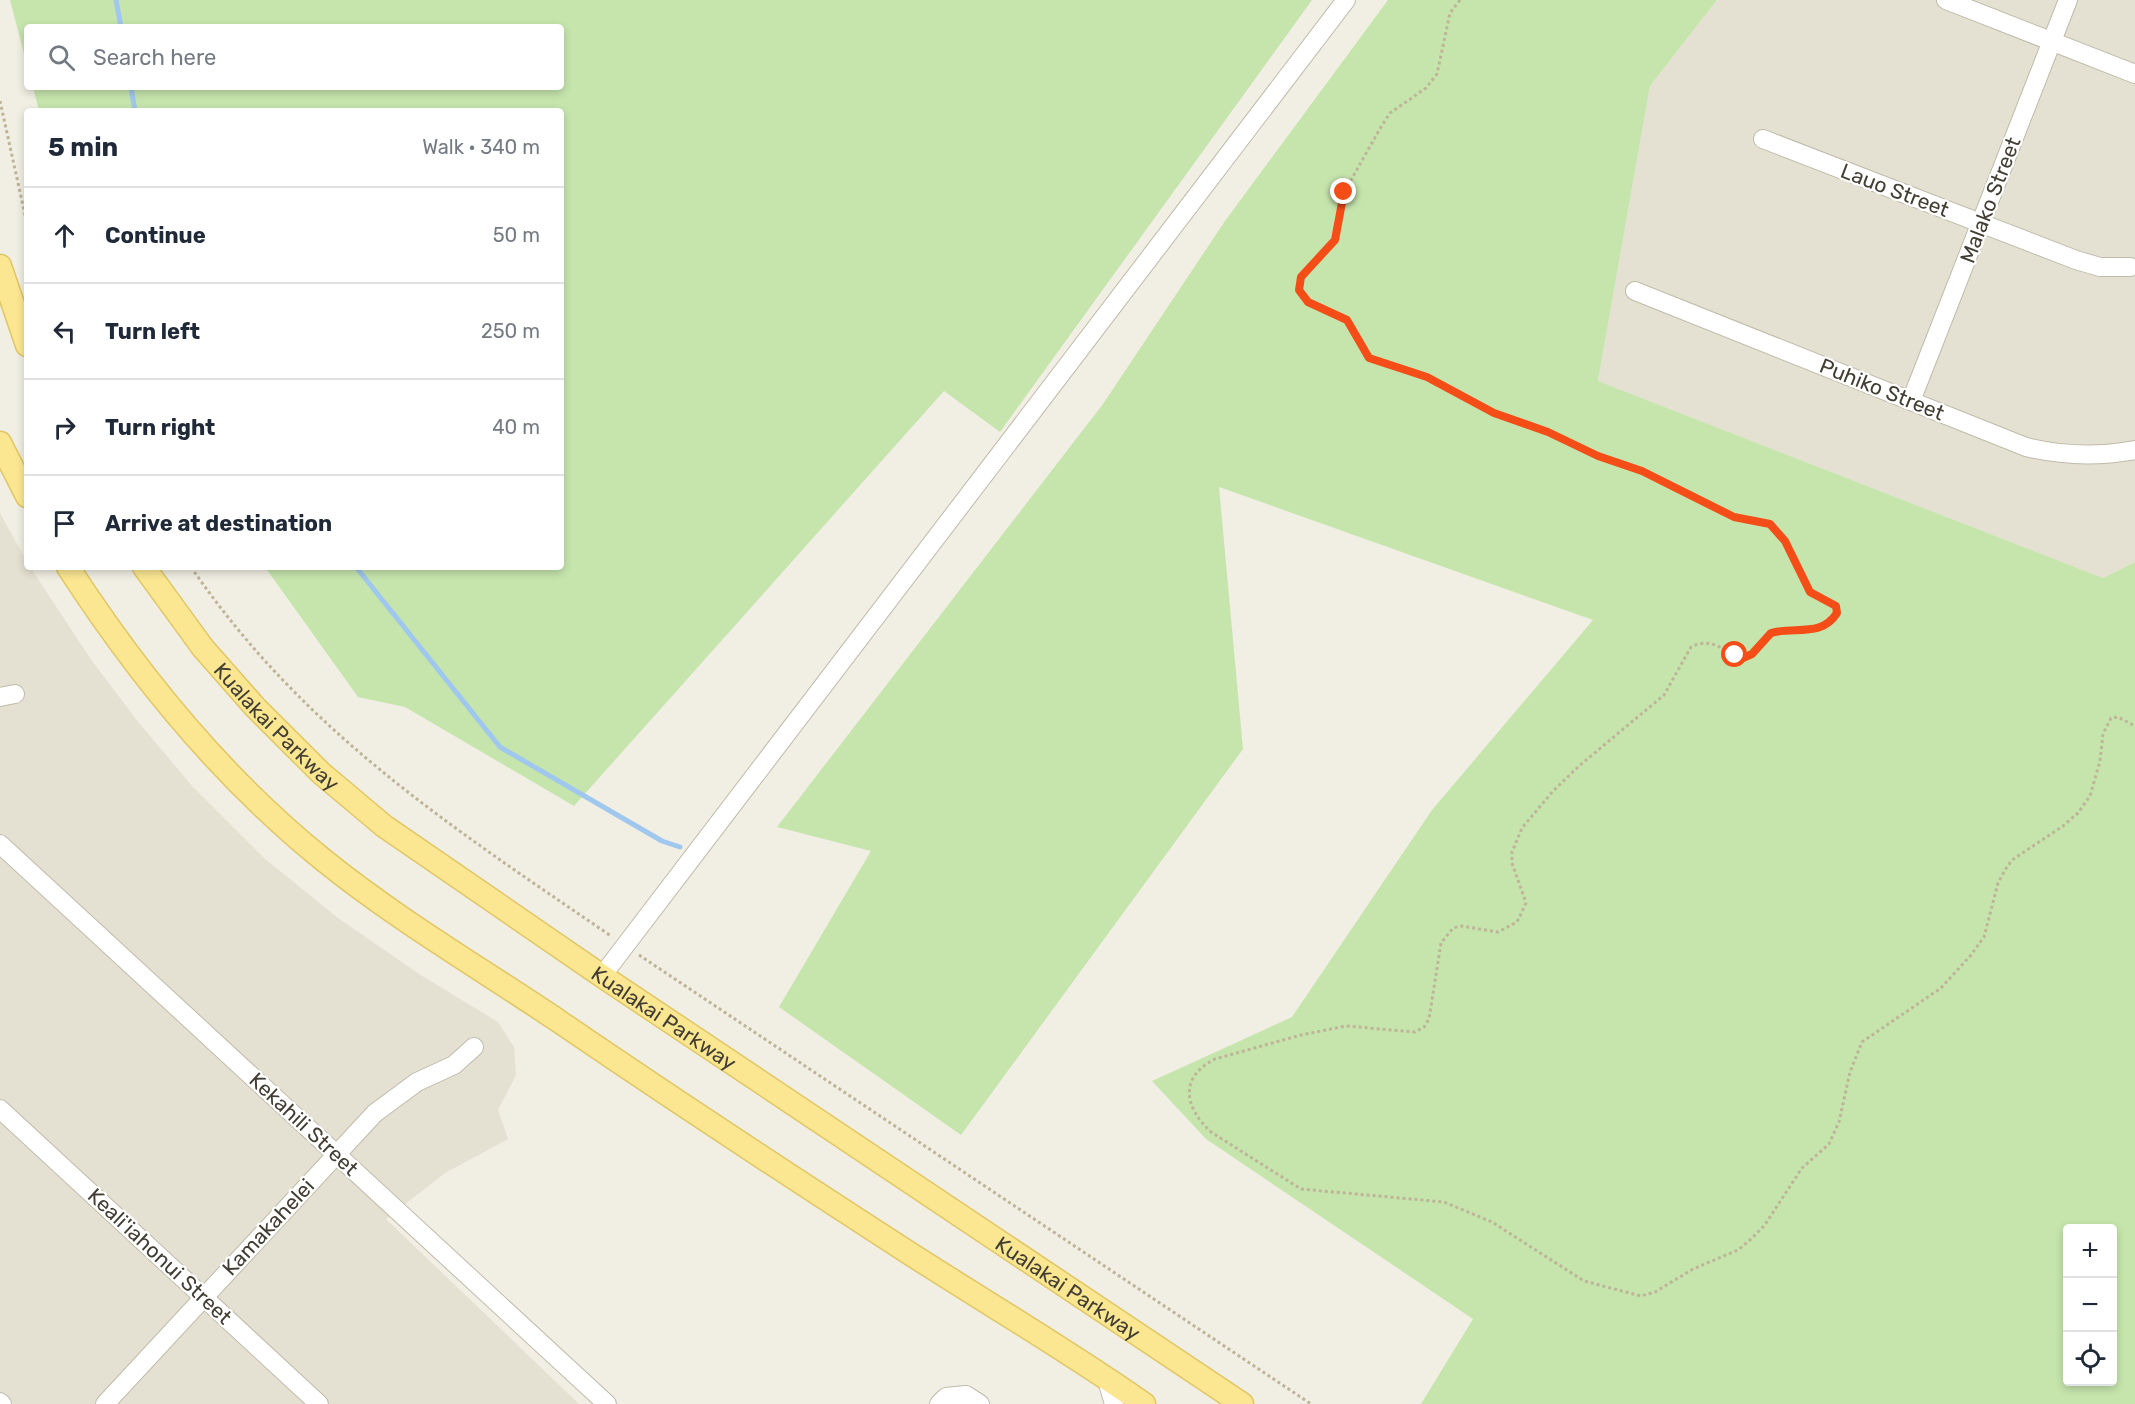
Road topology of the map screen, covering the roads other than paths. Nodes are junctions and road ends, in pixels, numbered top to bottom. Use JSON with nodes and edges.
{"nodes":[{"id":1,"x":1346,"y":0,"type":"edge"},
{"id":2,"x":1946,"y":0,"type":"edge"},
{"id":3,"x":2068,"y":0,"type":"edge"},
{"id":4,"x":2052,"y":42,"type":"junction"},
{"id":5,"x":2135,"y":74,"type":"edge"},
{"id":6,"x":1763,"y":140,"type":"dead end"},
{"id":7,"x":1981,"y":223,"type":"junction"},
{"id":8,"x":0,"y":266,"type":"edge"},
{"id":9,"x":2130,"y":267,"type":"dead end"},
{"id":10,"x":1635,"y":291,"type":"dead end"},
{"id":11,"x":24,"y":336,"type":"edge"},
{"id":12,"x":1911,"y":401,"type":"junction"},
{"id":13,"x":0,"y":443,"type":"edge"},
{"id":14,"x":2135,"y":450,"type":"edge"},
{"id":15,"x":24,"y":490,"type":"edge"},
{"id":16,"x":70,"y":570,"type":"edge"},
{"id":17,"x":146,"y":570,"type":"edge"},
{"id":18,"x":0,"y":844,"type":"edge"},
{"id":19,"x":602,"y":976,"type":"junction"},
{"id":20,"x":474,"y":1047,"type":"dead end"},
{"id":21,"x":0,"y":1109,"type":"edge"},
{"id":22,"x":336,"y":1154,"type":"junction"},
{"id":23,"x":203,"y":1297,"type":"junction"},
{"id":24,"x":1106,"y":1377,"type":"junction"},
{"id":25,"x":105,"y":1404,"type":"edge"},
{"id":26,"x":319,"y":1404,"type":"edge"},
{"id":27,"x":607,"y":1404,"type":"edge"},
{"id":28,"x":939,"y":1404,"type":"edge"},
{"id":29,"x":980,"y":1404,"type":"edge"},
{"id":30,"x":1114,"y":1404,"type":"edge"},
{"id":31,"x":1144,"y":1404,"type":"edge"},
{"id":32,"x":1242,"y":1404,"type":"edge"}],
"edges":[{"from":1,"to":19,"type":"street"},
{"from":2,"to":4,"type":"street"},
{"from":3,"to":4,"type":"street","name":"Malako Street"},
{"from":4,"to":5,"type":"street"},
{"from":4,"to":7,"type":"street","name":"Malako Street"},
{"from":6,"to":7,"type":"street","name":"Lauo Street"},
{"from":7,"to":9,"type":"street","name":"Lauo Street"},
{"from":7,"to":12,"type":"street","name":"Malako Street"},
{"from":8,"to":11,"type":"main road"},
{"from":10,"to":12,"type":"street","name":"Puhiko Street"},
{"from":12,"to":14,"type":"street","name":"Puhiko Street"},
{"from":13,"to":15,"type":"main road"},
{"from":16,"to":24,"type":"main road"},
{"from":17,"to":19,"type":"main road","name":"Kualakai Parkway"},
{"from":18,"to":22,"type":"street","name":"Kekahili Street"},
{"from":19,"to":32,"type":"main road","name":"Kualakai Parkway"},
{"from":20,"to":22,"type":"street","name":"Kamakahelei"},
{"from":21,"to":23,"type":"street","name":"Keali'iahonui Street"},
{"from":22,"to":23,"type":"street","name":"Kamakahelei"},
{"from":22,"to":27,"type":"street","name":"Kekahili Street"},
{"from":23,"to":25,"type":"street","name":"Kamakahelei"},
{"from":23,"to":26,"type":"street","name":"Keali'iahonui Street"},
{"from":24,"to":30,"type":"street"},
{"from":24,"to":31,"type":"main road"},
{"from":28,"to":29,"type":"street"}]}
